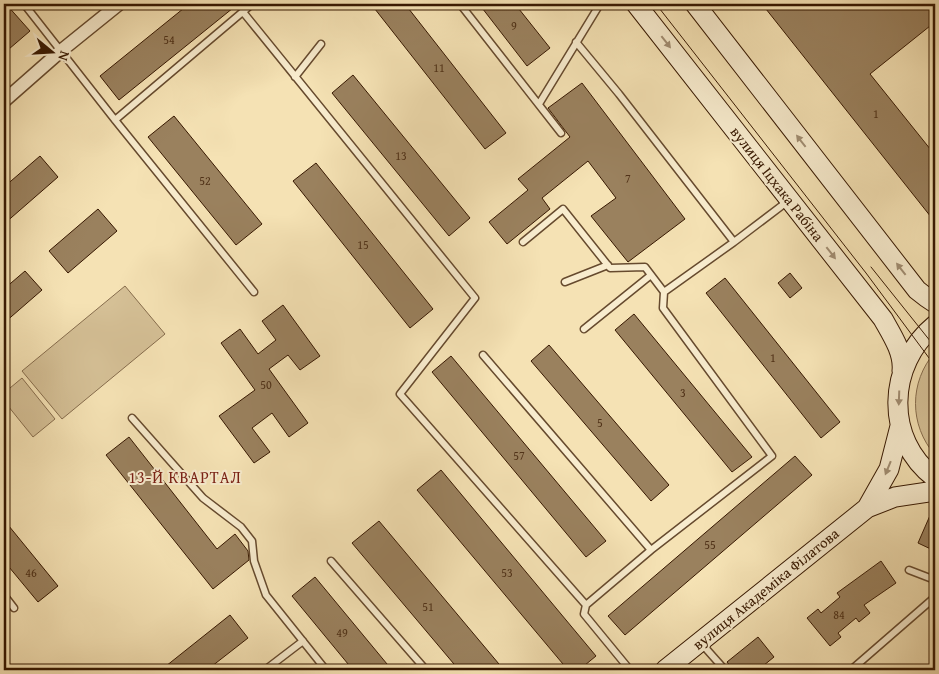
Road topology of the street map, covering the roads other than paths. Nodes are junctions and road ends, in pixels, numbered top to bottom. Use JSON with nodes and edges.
{"nodes":[{"id":1,"x":24,"y":4,"type":"edge"},
{"id":2,"x":119,"y":4,"type":"edge"},
{"id":3,"x":252,"y":4,"type":"edge"},
{"id":4,"x":460,"y":4,"type":"edge"},
{"id":5,"x":600,"y":4,"type":"edge"},
{"id":6,"x":636,"y":4,"type":"edge"},
{"id":7,"x":695,"y":4,"type":"edge"},
{"id":8,"x":243,"y":12,"type":"junction"},
{"id":9,"x":576,"y":42,"type":"junction"},
{"id":10,"x":321,"y":44,"type":"dead end"},
{"id":11,"x":62,"y":50,"type":"junction"},
{"id":12,"x":295,"y":78,"type":"junction"},
{"id":13,"x":4,"y":101,"type":"edge"},
{"id":14,"x":539,"y":104,"type":"junction"},
{"id":15,"x":115,"y":120,"type":"junction"},
{"id":16,"x":561,"y":133,"type":"dead end"},
{"id":17,"x":789,"y":200,"type":"junction"},
{"id":18,"x":522,"y":242,"type":"dead end"},
{"id":19,"x":734,"y":242,"type":"junction"},
{"id":20,"x":608,"y":265,"type":"junction"},
{"id":21,"x":650,"y":275,"type":"junction"},
{"id":22,"x":565,"y":282,"type":"dead end"},
{"id":23,"x":254,"y":292,"type":"dead end"},
{"id":24,"x":664,"y":292,"type":"junction"},
{"id":25,"x":935,"y":303,"type":"edge"},
{"id":26,"x":935,"y":325,"type":"edge"},
{"id":27,"x":584,"y":329,"type":"dead end"},
{"id":28,"x":483,"y":355,"type":"dead end"},
{"id":29,"x":902,"y":371,"type":"junction"},
{"id":30,"x":132,"y":418,"type":"dead end"},
{"id":31,"x":900,"y":426,"type":"junction"},
{"id":32,"x":935,"y":478,"type":"edge"},
{"id":33,"x":935,"y":491,"type":"edge"},
{"id":34,"x":867,"y":508,"type":"junction"},
{"id":35,"x":652,"y":550,"type":"junction"},
{"id":36,"x":331,"y":561,"type":"dead end"},
{"id":37,"x":910,"y":570,"type":"dead end"},
{"id":38,"x":935,"y":580,"type":"edge"},
{"id":39,"x":4,"y":595,"type":"edge"},
{"id":40,"x":935,"y":597,"type":"edge"},
{"id":41,"x":586,"y":605,"type":"junction"},
{"id":42,"x":14,"y":608,"type":"dead end"},
{"id":43,"x":303,"y":641,"type":"junction"},
{"id":44,"x":700,"y":642,"type":"junction"},
{"id":45,"x":265,"y":670,"type":"edge"},
{"id":46,"x":326,"y":670,"type":"edge"},
{"id":47,"x":426,"y":670,"type":"edge"},
{"id":48,"x":630,"y":670,"type":"edge"},
{"id":49,"x":666,"y":670,"type":"edge"},
{"id":50,"x":725,"y":670,"type":"edge"},
{"id":51,"x":852,"y":670,"type":"edge"}],
"edges":[{"from":1,"to":11,"type":"lane"},
{"from":2,"to":11,"type":"street"},
{"from":3,"to":8,"type":"lane"},
{"from":4,"to":14,"type":"lane"},
{"from":5,"to":9,"type":"lane"},
{"from":6,"to":17,"type":"main road","name":"вулиця Іцхака Рабіна","one_way":true},
{"from":25,"to":7,"type":"main road","one_way":true},
{"from":8,"to":12,"type":"lane"},
{"from":8,"to":15,"type":"lane"},
{"from":9,"to":14,"type":"lane"},
{"from":9,"to":19,"type":"lane"},
{"from":10,"to":12,"type":"lane"},
{"from":11,"to":13,"type":"street"},
{"from":11,"to":15,"type":"lane"},
{"from":12,"to":41,"type":"lane"},
{"from":14,"to":16,"type":"lane"},
{"from":15,"to":23,"type":"lane"},
{"from":17,"to":19,"type":"lane"},
{"from":17,"to":29,"type":"main road","name":"вулиця Іцхака Рабіна","one_way":true},
{"from":18,"to":20,"type":"lane"},
{"from":19,"to":24,"type":"lane"},
{"from":20,"to":21,"type":"lane"},
{"from":20,"to":22,"type":"lane"},
{"from":21,"to":24,"type":"lane"},
{"from":21,"to":27,"type":"lane"},
{"from":24,"to":35,"type":"lane"},
{"from":26,"to":29,"type":"main road"},
{"from":28,"to":35,"type":"lane"},
{"from":29,"to":31,"type":"main road","one_way":true},
{"from":30,"to":43,"type":"lane"},
{"from":31,"to":32,"type":"main road"},
{"from":31,"to":34,"type":"main road","name":"вулиця Академіка Філатова","one_way":true},
{"from":33,"to":34,"type":"main road","name":"вулиця Академіка Філатова"},
{"from":34,"to":44,"type":"main road","name":"вулиця Академіка Філатова"},
{"from":35,"to":41,"type":"lane"},
{"from":36,"to":47,"type":"lane"},
{"from":37,"to":38,"type":"lane"},
{"from":39,"to":42,"type":"lane"},
{"from":40,"to":51,"type":"lane"},
{"from":41,"to":48,"type":"lane"},
{"from":43,"to":45,"type":"lane"},
{"from":43,"to":46,"type":"lane"},
{"from":44,"to":49,"type":"main road","name":"вулиця Академіка Філатова"},
{"from":44,"to":50,"type":"lane"}]}
